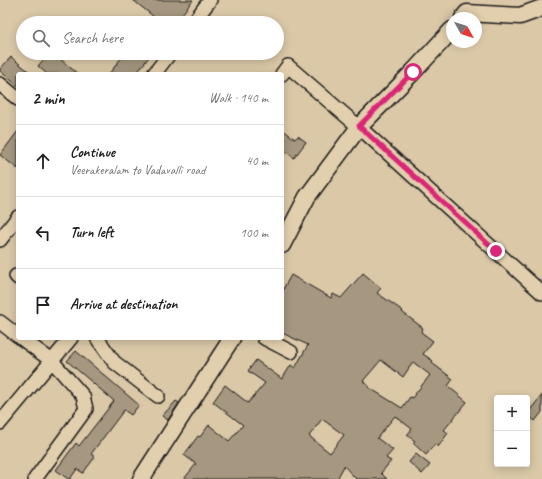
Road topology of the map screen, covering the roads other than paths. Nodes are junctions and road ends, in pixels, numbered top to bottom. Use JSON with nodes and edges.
{"nodes":[{"id":1,"x":210,"y":0,"type":"edge"},
{"id":2,"x":542,"y":8,"type":"edge"},
{"id":3,"x":482,"y":14,"type":"edge"},
{"id":4,"x":198,"y":16,"type":"edge"},
{"id":5,"x":446,"y":36,"type":"edge"},
{"id":6,"x":165,"y":60,"type":"edge"},
{"id":7,"x":156,"y":72,"type":"edge"},
{"id":8,"x":284,"y":72,"type":"edge"},
{"id":9,"x":0,"y":84,"type":"edge"},
{"id":10,"x":16,"y":97,"type":"edge"},
{"id":11,"x":359,"y":126,"type":"junction"},
{"id":12,"x":16,"y":220,"type":"edge"},
{"id":13,"x":0,"y":240,"type":"edge"},
{"id":14,"x":284,"y":241,"type":"edge"},
{"id":15,"x":542,"y":293,"type":"edge"},
{"id":16,"x":0,"y":322,"type":"edge"},
{"id":17,"x":16,"y":334,"type":"edge"},
{"id":18,"x":28,"y":340,"type":"edge"},
{"id":19,"x":69,"y":340,"type":"edge"},
{"id":20,"x":98,"y":340,"type":"edge"},
{"id":21,"x":231,"y":340,"type":"edge"},
{"id":22,"x":268,"y":340,"type":"edge"},
{"id":23,"x":291,"y":352,"type":"dead end"},
{"id":24,"x":52,"y":361,"type":"junction"},
{"id":25,"x":158,"y":396,"type":"dead end"},
{"id":26,"x":0,"y":423,"type":"edge"},
{"id":27,"x":36,"y":479,"type":"edge"},
{"id":28,"x":141,"y":479,"type":"edge"}],
"edges":[{"from":1,"to":4,"type":"street"},
{"from":2,"to":3,"type":"street"},
{"from":5,"to":11,"type":"street"},
{"from":6,"to":7,"type":"street"},
{"from":8,"to":11,"type":"street"},
{"from":9,"to":10,"type":"street"},
{"from":11,"to":14,"type":"street"},
{"from":11,"to":15,"type":"street"},
{"from":12,"to":13,"type":"street"},
{"from":16,"to":17,"type":"street"},
{"from":18,"to":24,"type":"street"},
{"from":19,"to":24,"type":"street"},
{"from":20,"to":25,"type":"street"},
{"from":21,"to":28,"type":"street"},
{"from":22,"to":23,"type":"street"},
{"from":24,"to":26,"type":"street"},
{"from":24,"to":27,"type":"street"}]}
